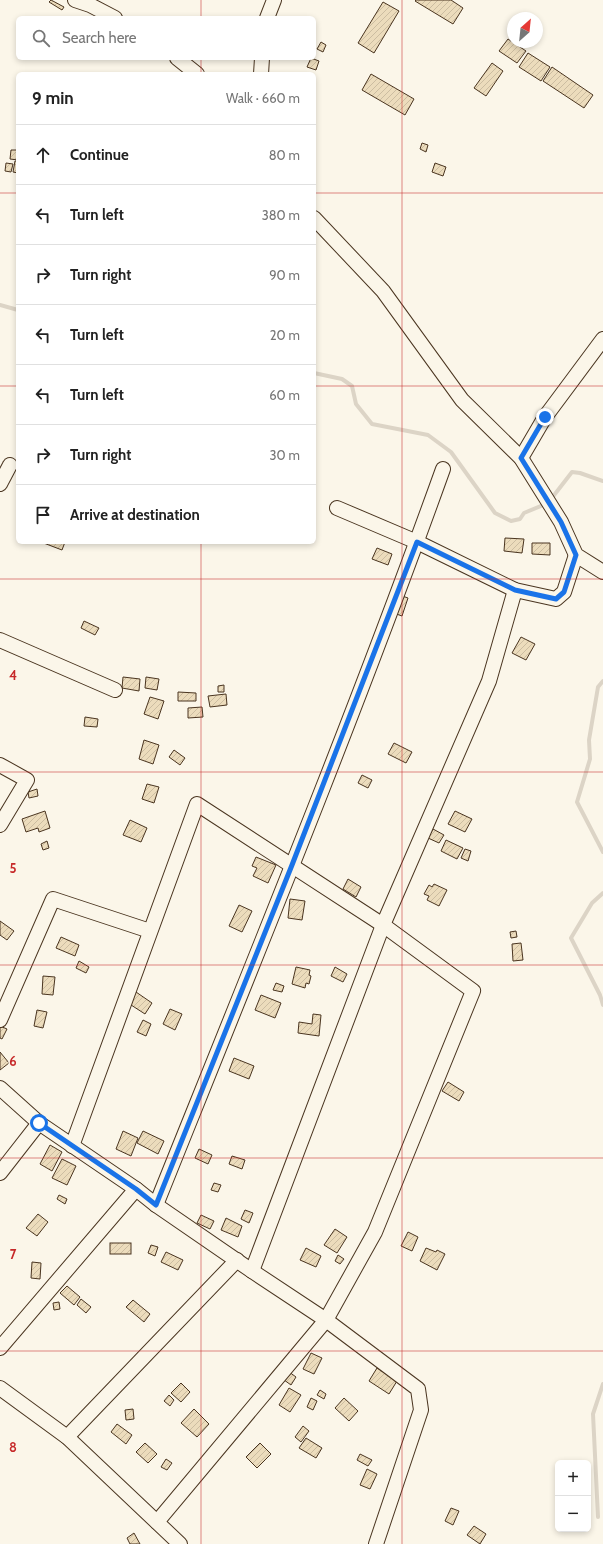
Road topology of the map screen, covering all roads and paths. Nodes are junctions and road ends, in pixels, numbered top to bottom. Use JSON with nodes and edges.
{"nodes":[{"id":1,"x":75,"y":0,"type":"edge"},
{"id":2,"x":274,"y":0,"type":"edge"},
{"id":3,"x":111,"y":16,"type":"edge"},
{"id":4,"x":268,"y":16,"type":"edge"},
{"id":5,"x":180,"y":60,"type":"edge"},
{"id":6,"x":262,"y":60,"type":"edge"},
{"id":7,"x":194,"y":72,"type":"edge"},
{"id":8,"x":261,"y":72,"type":"edge"},
{"id":9,"x":316,"y":220,"type":"edge"},
{"id":10,"x":603,"y":339,"type":"edge"},
{"id":11,"x":521,"y":458,"type":"junction"},
{"id":12,"x":10,"y":465,"type":"dead end"},
{"id":13,"x":443,"y":470,"type":"dead end"},
{"id":14,"x":0,"y":484,"type":"edge"},
{"id":15,"x":338,"y":508,"type":"dead end"},
{"id":16,"x":417,"y":542,"type":"junction"},
{"id":17,"x":576,"y":555,"type":"junction"},
{"id":18,"x":603,"y":572,"type":"edge"},
{"id":19,"x":515,"y":590,"type":"junction"},
{"id":20,"x":0,"y":640,"type":"edge"},
{"id":21,"x":115,"y":690,"type":"dead end"},
{"id":22,"x":0,"y":765,"type":"edge"},
{"id":23,"x":0,"y":825,"type":"edge"},
{"id":24,"x":292,"y":865,"type":"junction"},
{"id":25,"x":383,"y":925,"type":"junction"},
{"id":26,"x":150,"y":931,"type":"junction"},
{"id":27,"x":0,"y":1020,"type":"edge"},
{"id":28,"x":0,"y":1088,"type":"edge"},
{"id":29,"x":39,"y":1123,"type":"junction"},
{"id":30,"x":72,"y":1146,"type":"junction"},
{"id":31,"x":0,"y":1173,"type":"edge"},
{"id":32,"x":136,"y":1189,"type":"junction"},
{"id":33,"x":156,"y":1205,"type":"junction"},
{"id":34,"x":237,"y":1260,"type":"junction"},
{"id":35,"x":252,"y":1271,"type":"junction"},
{"id":36,"x":326,"y":1320,"type":"junction"},
{"id":37,"x":0,"y":1348,"type":"edge"},
{"id":38,"x":0,"y":1388,"type":"edge"},
{"id":39,"x":67,"y":1437,"type":"junction"},
{"id":40,"x":157,"y":1522,"type":"junction"},
{"id":41,"x":180,"y":1544,"type":"edge"},
{"id":42,"x":376,"y":1544,"type":"edge"}],
"edges":[{"from":1,"to":3,"type":"street"},
{"from":2,"to":4,"type":"street"},
{"from":5,"to":7,"type":"street"},
{"from":6,"to":8,"type":"street"},
{"from":9,"to":11,"type":"street"},
{"from":10,"to":11,"type":"street"},
{"from":11,"to":17,"type":"street"},
{"from":12,"to":14,"type":"street"},
{"from":13,"to":16,"type":"street"},
{"from":15,"to":16,"type":"street"},
{"from":16,"to":19,"type":"street"},
{"from":16,"to":24,"type":"street"},
{"from":17,"to":18,"type":"street"},
{"from":17,"to":19,"type":"street"},
{"from":19,"to":25,"type":"street"},
{"from":20,"to":21,"type":"street"},
{"from":22,"to":23,"type":"street"},
{"from":24,"to":25,"type":"street"},
{"from":24,"to":26,"type":"street"},
{"from":24,"to":33,"type":"street"},
{"from":25,"to":35,"type":"street"},
{"from":25,"to":36,"type":"street"},
{"from":26,"to":27,"type":"street"},
{"from":26,"to":30,"type":"street"},
{"from":28,"to":29,"type":"street"},
{"from":29,"to":30,"type":"street"},
{"from":29,"to":31,"type":"street"},
{"from":30,"to":32,"type":"street"},
{"from":32,"to":33,"type":"street"},
{"from":32,"to":37,"type":"street"},
{"from":33,"to":34,"type":"street"},
{"from":34,"to":35,"type":"street"},
{"from":34,"to":39,"type":"street"},
{"from":35,"to":36,"type":"street"},
{"from":36,"to":40,"type":"street"},
{"from":36,"to":42,"type":"street"},
{"from":38,"to":39,"type":"street"},
{"from":39,"to":40,"type":"street"},
{"from":40,"to":41,"type":"street"}]}
